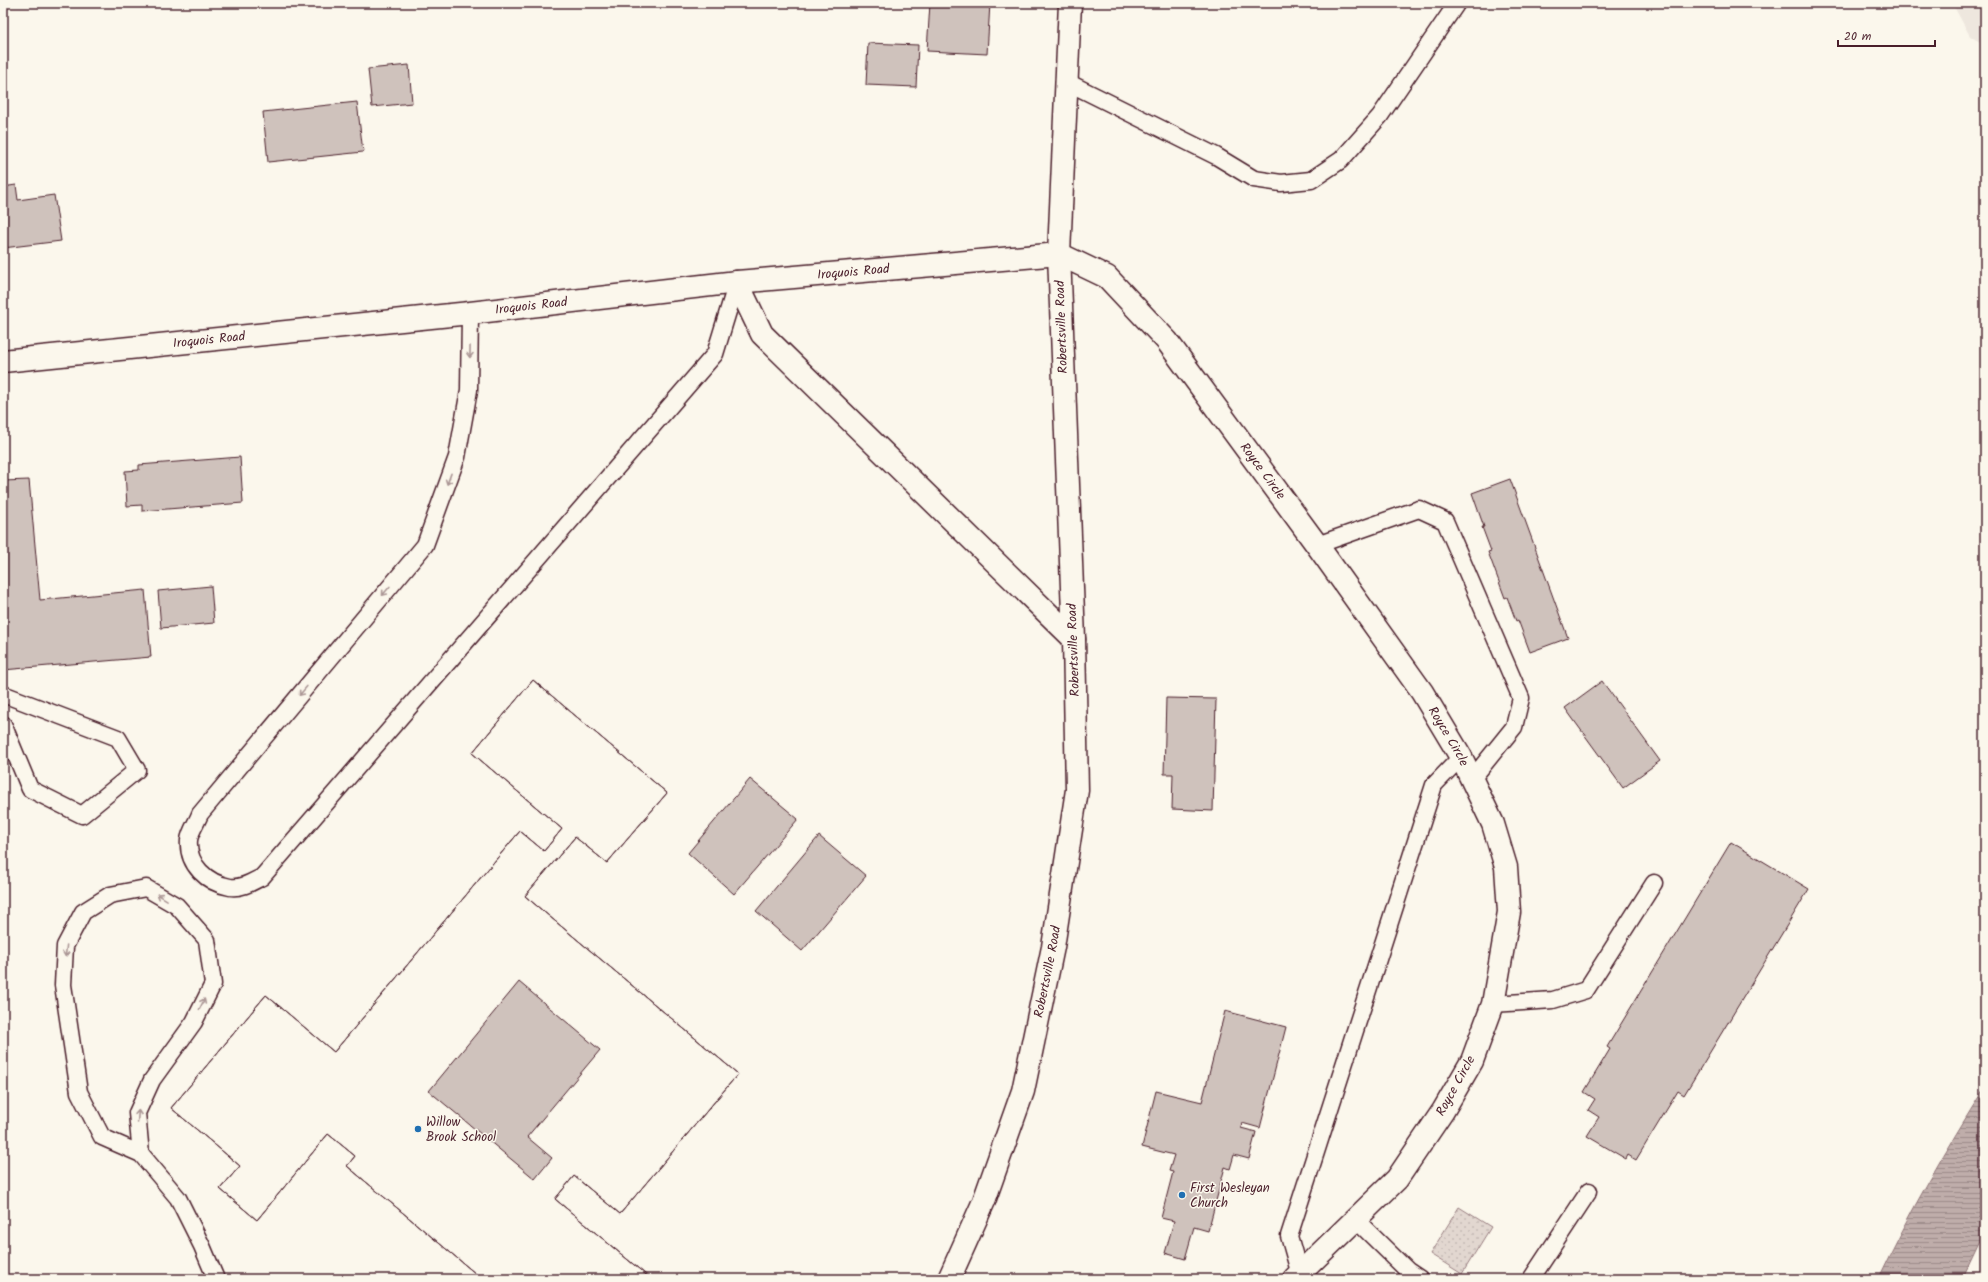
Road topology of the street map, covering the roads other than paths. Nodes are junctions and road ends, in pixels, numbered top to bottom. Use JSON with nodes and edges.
{"nodes":[{"id":1,"x":1070,"y":3,"type":"edge"},
{"id":2,"x":1457,"y":3,"type":"edge"},
{"id":3,"x":1066,"y":82,"type":"junction"},
{"id":4,"x":1059,"y":254,"type":"junction"},
{"id":5,"x":737,"y":282,"type":"junction"},
{"id":6,"x":470,"y":313,"type":"junction"},
{"id":7,"x":3,"y":361,"type":"edge"},
{"id":8,"x":1317,"y":545,"type":"junction"},
{"id":9,"x":1074,"y":639,"type":"junction"},
{"id":10,"x":3,"y":694,"type":"edge"},
{"id":11,"x":3,"y":724,"type":"edge"},
{"id":12,"x":1461,"y":757,"type":"junction"},
{"id":13,"x":1472,"y":779,"type":"junction"},
{"id":14,"x":1654,"y":883,"type":"dead end"},
{"id":15,"x":1493,"y":1004,"type":"junction"},
{"id":16,"x":141,"y":1154,"type":"junction"},
{"id":17,"x":1588,"y":1192,"type":"dead end"},
{"id":18,"x":1356,"y":1220,"type":"junction"},
{"id":19,"x":1297,"y":1277,"type":"edge"},
{"id":20,"x":216,"y":1279,"type":"edge"},
{"id":21,"x":949,"y":1279,"type":"edge"},
{"id":22,"x":1420,"y":1279,"type":"edge"},
{"id":23,"x":1531,"y":1279,"type":"edge"}],
"edges":[{"from":1,"to":3,"type":"street","name":"Robertsville Road"},
{"from":2,"to":3,"type":"lane"},
{"from":3,"to":4,"type":"street","name":"Robertsville Road"},
{"from":4,"to":5,"type":"street","name":"Iroquois Road"},
{"from":4,"to":8,"type":"street","name":"Royce Circle"},
{"from":4,"to":9,"type":"street","name":"Robertsville Road"},
{"from":5,"to":6,"type":"street","name":"Iroquois Road"},
{"from":6,"to":5,"type":"lane","one_way":true},
{"from":5,"to":9,"type":"street"},
{"from":6,"to":7,"type":"street","name":"Iroquois Road"},
{"from":8,"to":12,"type":"street","name":"Royce Circle"},
{"from":8,"to":13,"type":"lane"},
{"from":9,"to":21,"type":"street","name":"Robertsville Road"},
{"from":10,"to":11,"type":"lane"},
{"from":12,"to":13,"type":"street","name":"Royce Circle"},
{"from":12,"to":19,"type":"lane"},
{"from":13,"to":15,"type":"street","name":"Royce Circle"},
{"from":14,"to":15,"type":"lane"},
{"from":15,"to":18,"type":"street","name":"Royce Circle"},
{"from":16,"to":16,"type":"lane","one_way":true},
{"from":16,"to":20,"type":"lane"},
{"from":17,"to":23,"type":"lane"},
{"from":18,"to":19,"type":"street","name":"Royce Circle"},
{"from":18,"to":22,"type":"lane"}]}
